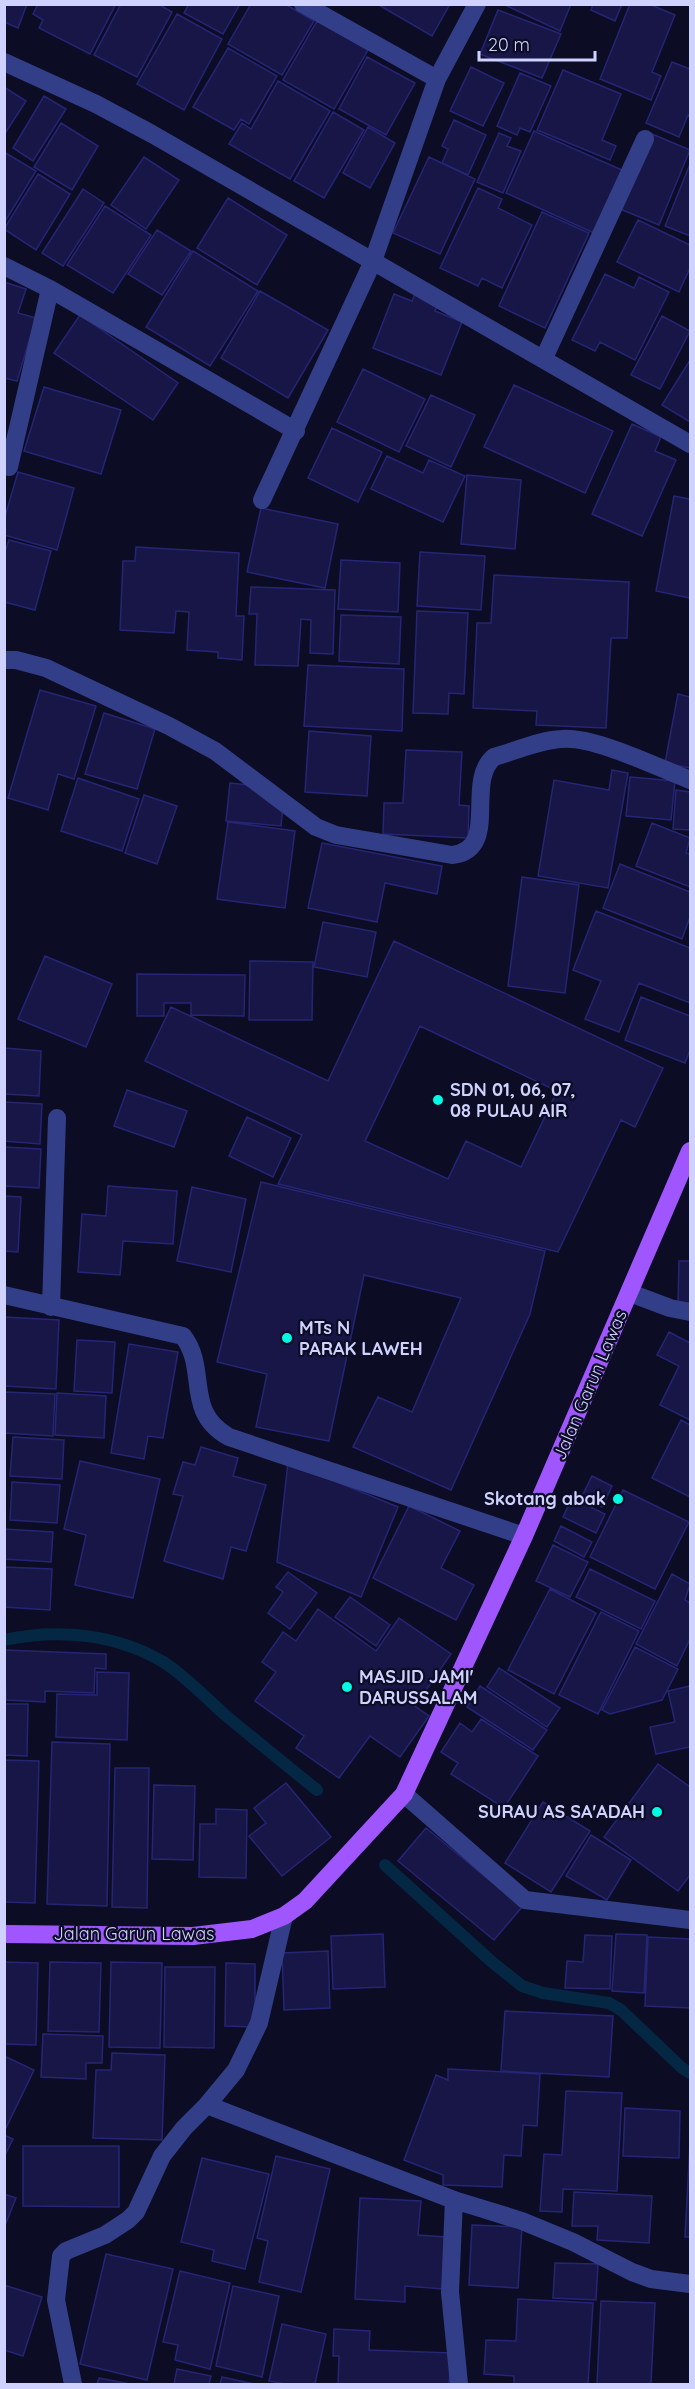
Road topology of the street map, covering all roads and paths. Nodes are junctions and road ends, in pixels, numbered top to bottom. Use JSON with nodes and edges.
{"nodes":[{"id":1,"x":303,"y":4,"type":"edge"},
{"id":2,"x":477,"y":4,"type":"edge"},
{"id":3,"x":4,"y":62,"type":"edge"},
{"id":4,"x":437,"y":79,"type":"junction"},
{"id":5,"x":645,"y":139,"type":"dead end"},
{"id":6,"x":373,"y":261,"type":"junction"},
{"id":7,"x":4,"y":266,"type":"edge"},
{"id":8,"x":50,"y":289,"type":"junction"},
{"id":9,"x":544,"y":358,"type":"junction"},
{"id":10,"x":296,"y":430,"type":"junction"},
{"id":11,"x":690,"y":444,"type":"edge"},
{"id":12,"x":9,"y":467,"type":"dead end"},
{"id":13,"x":262,"y":501,"type":"dead end"},
{"id":14,"x":4,"y":660,"type":"edge"},
{"id":15,"x":690,"y":780,"type":"edge"},
{"id":16,"x":57,"y":1118,"type":"dead end"},
{"id":17,"x":690,"y":1151,"type":"edge"},
{"id":18,"x":630,"y":1293,"type":"junction"},
{"id":19,"x":4,"y":1295,"type":"edge"},
{"id":20,"x":51,"y":1307,"type":"junction"},
{"id":21,"x":690,"y":1312,"type":"edge"},
{"id":22,"x":525,"y":1536,"type":"junction"},
{"id":23,"x":404,"y":1794,"type":"junction"},
{"id":24,"x":284,"y":1916,"type":"junction"},
{"id":25,"x":690,"y":1920,"type":"edge"},
{"id":26,"x":4,"y":1934,"type":"edge"},
{"id":27,"x":207,"y":2105,"type":"junction"},
{"id":28,"x":454,"y":2200,"type":"junction"},
{"id":29,"x":690,"y":2284,"type":"edge"},
{"id":30,"x":73,"y":2385,"type":"edge"},
{"id":31,"x":459,"y":2385,"type":"edge"}],
"edges":[{"from":1,"to":4,"type":"street"},
{"from":2,"to":4,"type":"street"},
{"from":3,"to":6,"type":"street"},
{"from":4,"to":6,"type":"street"},
{"from":5,"to":9,"type":"street"},
{"from":6,"to":9,"type":"street"},
{"from":6,"to":10,"type":"street"},
{"from":7,"to":8,"type":"street"},
{"from":8,"to":10,"type":"street"},
{"from":8,"to":12,"type":"street"},
{"from":9,"to":11,"type":"street"},
{"from":10,"to":13,"type":"street"},
{"from":14,"to":15,"type":"street"},
{"from":16,"to":20,"type":"street"},
{"from":17,"to":18,"type":"main road","name":"Jalan Garun Lawas"},
{"from":18,"to":21,"type":"street"},
{"from":18,"to":22,"type":"main road","name":"Jalan Garun Lawas"},
{"from":19,"to":20,"type":"street"},
{"from":20,"to":22,"type":"street"},
{"from":22,"to":23,"type":"main road","name":"Jalan Garun Lawas"},
{"from":23,"to":24,"type":"main road","name":"Jalan Garun Lawas"},
{"from":23,"to":25,"type":"street"},
{"from":24,"to":26,"type":"main road","name":"Jalan Garun Lawas"},
{"from":24,"to":27,"type":"street"},
{"from":27,"to":28,"type":"street"},
{"from":27,"to":30,"type":"street"},
{"from":28,"to":29,"type":"street"},
{"from":28,"to":31,"type":"street"}]}
